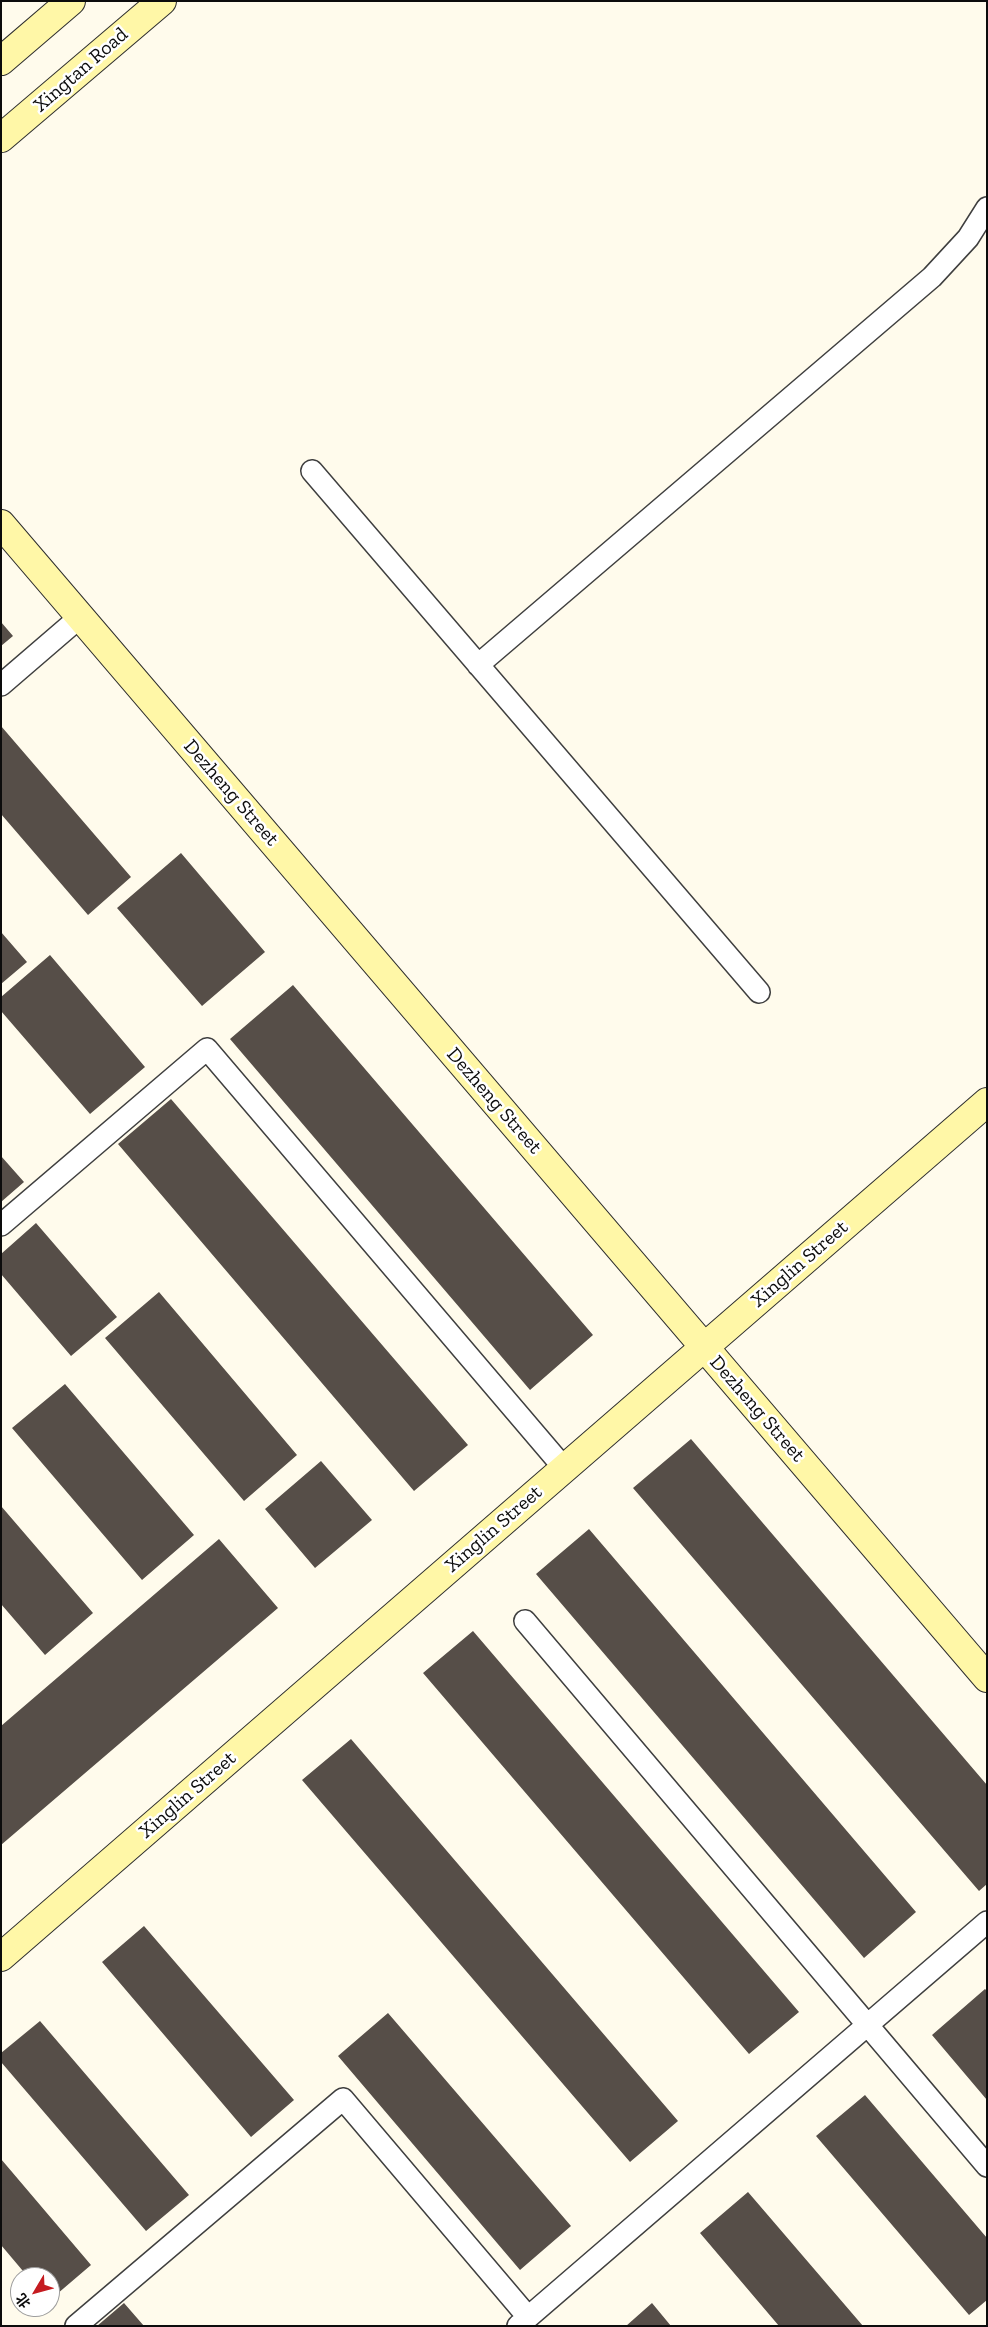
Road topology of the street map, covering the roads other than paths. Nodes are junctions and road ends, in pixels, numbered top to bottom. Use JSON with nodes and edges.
{"nodes":[{"id":1,"x":70,"y":1,"type":"edge"},
{"id":2,"x":162,"y":1,"type":"edge"},
{"id":3,"x":1,"y":60,"type":"edge"},
{"id":4,"x":1,"y":138,"type":"edge"},
{"id":5,"x":987,"y":208,"type":"edge"},
{"id":6,"x":312,"y":472,"type":"dead end"},
{"id":7,"x":1,"y":524,"type":"edge"},
{"id":8,"x":80,"y":617,"type":"junction"},
{"id":9,"x":478,"y":665,"type":"junction"},
{"id":10,"x":1,"y":685,"type":"edge"},
{"id":11,"x":759,"y":992,"type":"dead end"},
{"id":12,"x":987,"y":1102,"type":"edge"},
{"id":13,"x":1,"y":1225,"type":"edge"},
{"id":14,"x":704,"y":1347,"type":"junction"},
{"id":15,"x":564,"y":1468,"type":"junction"},
{"id":16,"x":525,"y":1621,"type":"dead end"},
{"id":17,"x":987,"y":1678,"type":"edge"},
{"id":18,"x":987,"y":1922,"type":"edge"},
{"id":19,"x":1,"y":1957,"type":"edge"},
{"id":20,"x":868,"y":2025,"type":"junction"},
{"id":21,"x":987,"y":2166,"type":"edge"},
{"id":22,"x":523,"y":2321,"type":"edge"},
{"id":23,"x":76,"y":2326,"type":"edge"}],
"edges":[{"from":1,"to":3,"type":"street"},
{"from":2,"to":4,"type":"street","name":"Xingtan Road"},
{"from":5,"to":9,"type":"lane"},
{"from":6,"to":9,"type":"lane"},
{"from":7,"to":8,"type":"street","name":"Dezheng Street"},
{"from":8,"to":10,"type":"lane"},
{"from":8,"to":14,"type":"street","name":"Dezheng Street"},
{"from":9,"to":11,"type":"lane"},
{"from":12,"to":14,"type":"street","name":"Xinglin Street"},
{"from":13,"to":15,"type":"lane"},
{"from":14,"to":15,"type":"street","name":"Xinglin Street"},
{"from":14,"to":17,"type":"street","name":"Dezheng Street"},
{"from":15,"to":19,"type":"street","name":"Xinglin Street"},
{"from":16,"to":20,"type":"lane"},
{"from":18,"to":20,"type":"lane"},
{"from":20,"to":21,"type":"lane"},
{"from":20,"to":22,"type":"lane"},
{"from":22,"to":23,"type":"lane"}]}
